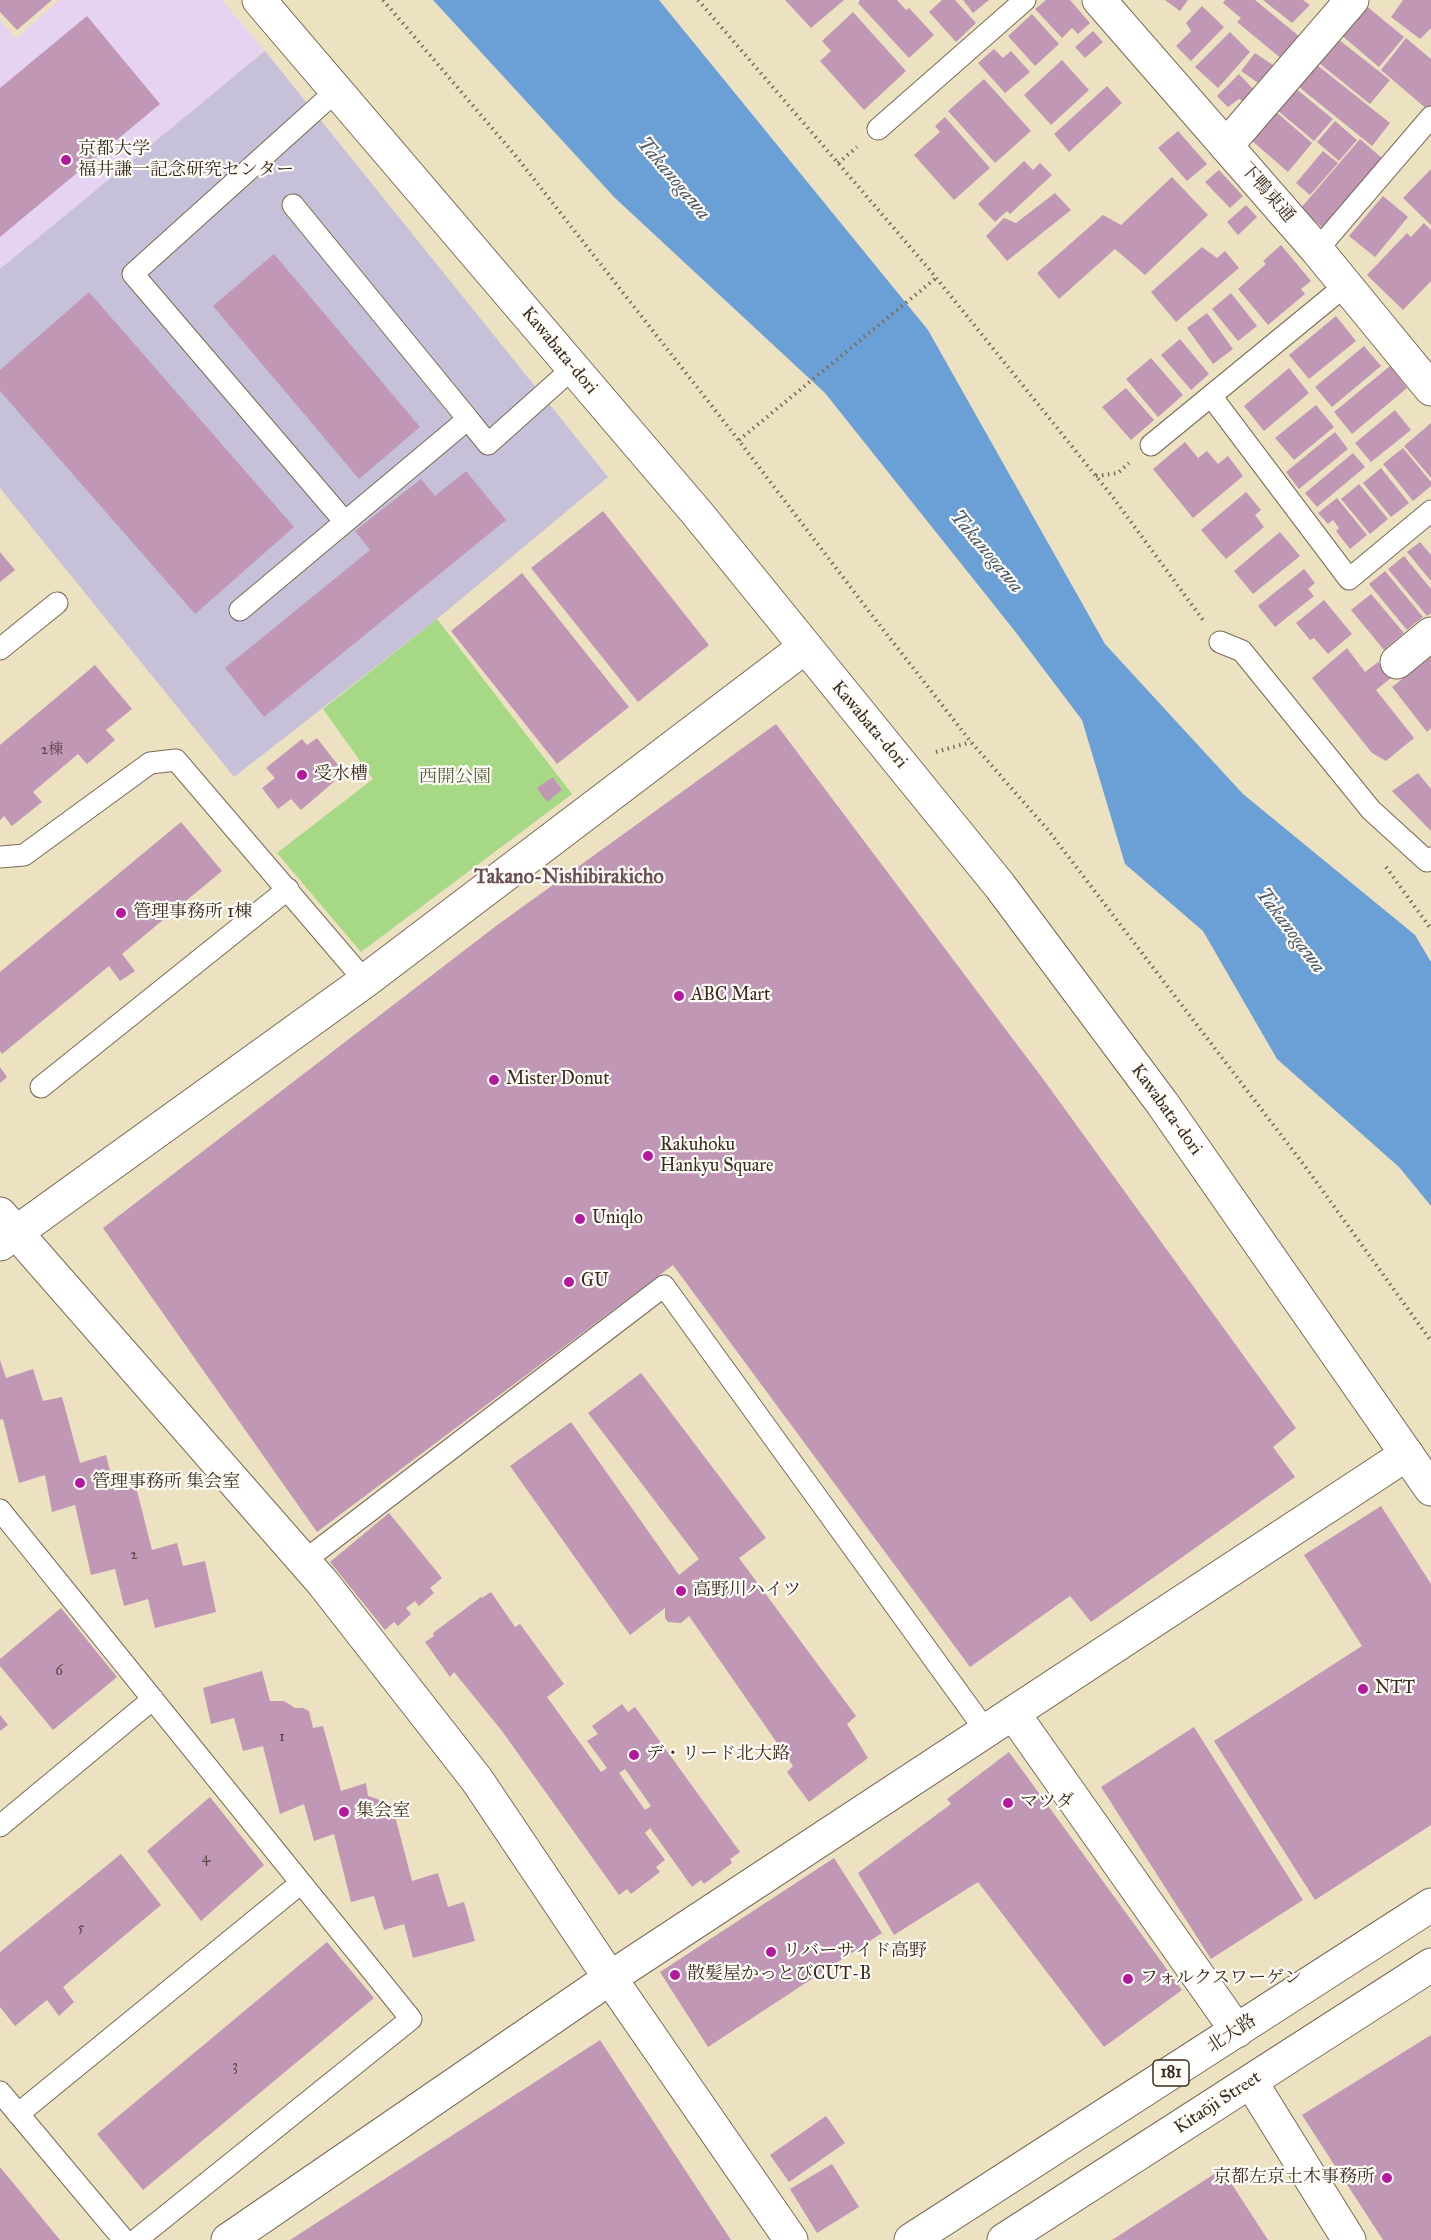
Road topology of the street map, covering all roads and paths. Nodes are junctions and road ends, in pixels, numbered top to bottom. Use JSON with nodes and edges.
{"nodes":[{"id":1,"x":259,"y":0,"type":"edge"},
{"id":2,"x":383,"y":0,"type":"edge"},
{"id":3,"x":698,"y":0,"type":"edge"},
{"id":4,"x":1025,"y":0,"type":"edge"},
{"id":5,"x":1099,"y":0,"type":"edge"},
{"id":6,"x":1352,"y":0,"type":"edge"},
{"id":7,"x":336,"y":91,"type":"junction"},
{"id":8,"x":1431,"y":117,"type":"edge"},
{"id":9,"x":878,"y":129,"type":"dead end"},
{"id":10,"x":1226,"y":146,"type":"junction"},
{"id":11,"x":293,"y":205,"type":"dead end"},
{"id":12,"x":1317,"y":250,"type":"junction"},
{"id":13,"x":936,"y":278,"type":"junction"},
{"id":14,"x":1346,"y":285,"type":"junction"},
{"id":15,"x":573,"y":368,"type":"junction"},
{"id":16,"x":1431,"y":389,"type":"edge"},
{"id":17,"x":1211,"y":396,"type":"junction"},
{"id":18,"x":468,"y":420,"type":"junction"},
{"id":19,"x":739,"y":440,"type":"junction"},
{"id":20,"x":1151,"y":445,"type":"dead end"},
{"id":21,"x":1431,"y":510,"type":"edge"},
{"id":22,"x":345,"y":522,"type":"junction"},
{"id":23,"x":57,"y":603,"type":"dead end"},
{"id":24,"x":240,"y":610,"type":"dead end"},
{"id":25,"x":1431,"y":634,"type":"edge"},
{"id":26,"x":1220,"y":642,"type":"joint"},
{"id":27,"x":805,"y":647,"type":"junction"},
{"id":28,"x":0,"y":650,"type":"edge"},
{"id":29,"x":1397,"y":662,"type":"dead end"},
{"id":30,"x":0,"y":857,"type":"edge"},
{"id":31,"x":1431,"y":858,"type":"edge"},
{"id":32,"x":1383,"y":863,"type":"dead end"},
{"id":33,"x":288,"y":889,"type":"junction"},
{"id":34,"x":1431,"y":929,"type":"edge"},
{"id":35,"x":365,"y":981,"type":"junction"},
{"id":36,"x":41,"y":1087,"type":"dead end"},
{"id":37,"x":5,"y":1230,"type":"edge"},
{"id":38,"x":1431,"y":1341,"type":"edge"},
{"id":39,"x":1407,"y":1454,"type":"junction"},
{"id":40,"x":1431,"y":1489,"type":"edge"},
{"id":41,"x":2,"y":1515,"type":"edge"},
{"id":42,"x":304,"y":1561,"type":"junction"},
{"id":43,"x":153,"y":1699,"type":"junction"},
{"id":44,"x":1013,"y":1713,"type":"junction"},
{"id":45,"x":986,"y":1731,"type":"junction"},
{"id":46,"x":0,"y":1826,"type":"edge"},
{"id":47,"x":301,"y":1883,"type":"junction"},
{"id":48,"x":1431,"y":1905,"type":"edge"},
{"id":49,"x":1431,"y":1965,"type":"edge"},
{"id":50,"x":610,"y":1978,"type":"junction"},
{"id":51,"x":1237,"y":2031,"type":"junction"},
{"id":52,"x":1251,"y":2082,"type":"junction"},
{"id":53,"x":0,"y":2092,"type":"edge"},
{"id":54,"x":18,"y":2114,"type":"junction"},
{"id":55,"x":124,"y":2240,"type":"edge"},
{"id":56,"x":136,"y":2240,"type":"edge"},
{"id":57,"x":228,"y":2240,"type":"edge"},
{"id":58,"x":791,"y":2240,"type":"edge"},
{"id":59,"x":911,"y":2240,"type":"edge"},
{"id":60,"x":1004,"y":2240,"type":"edge"},
{"id":61,"x":1349,"y":2240,"type":"edge"}],
"edges":[{"from":1,"to":7,"type":"street","name":"Kawabata-dori"},
{"from":2,"to":19,"type":"path"},
{"from":3,"to":13,"type":"path"},
{"from":4,"to":9,"type":"lane"},
{"from":5,"to":10,"type":"street","name":"下鴨東通"},
{"from":6,"to":10,"type":"street"},
{"from":7,"to":15,"type":"street","name":"Kawabata-dori"},
{"from":7,"to":22,"type":"lane"},
{"from":8,"to":12,"type":"lane"},
{"from":10,"to":12,"type":"street","name":"下鴨東通"},
{"from":11,"to":18,"type":"lane"},
{"from":12,"to":14,"type":"street","name":"下鴨東通"},
{"from":13,"to":19,"type":"path"},
{"from":13,"to":26,"type":"path"},
{"from":14,"to":16,"type":"street","name":"下鴨東通"},
{"from":14,"to":17,"type":"lane"},
{"from":15,"to":18,"type":"lane"},
{"from":15,"to":27,"type":"street","name":"Kawabata-dori"},
{"from":17,"to":20,"type":"lane"},
{"from":17,"to":21,"type":"lane"},
{"from":18,"to":22,"type":"lane"},
{"from":19,"to":38,"type":"path"},
{"from":22,"to":24,"type":"lane"},
{"from":23,"to":28,"type":"lane"},
{"from":25,"to":29,"type":"street"},
{"from":26,"to":31,"type":"lane"},
{"from":27,"to":35,"type":"street"},
{"from":27,"to":39,"type":"street","name":"Kawabata-dori"},
{"from":30,"to":33,"type":"lane"},
{"from":32,"to":34,"type":"path"},
{"from":33,"to":35,"type":"lane"},
{"from":33,"to":36,"type":"lane"},
{"from":35,"to":37,"type":"street"},
{"from":37,"to":42,"type":"street"},
{"from":39,"to":40,"type":"street","name":"Kawabata-dori"},
{"from":39,"to":44,"type":"street"},
{"from":41,"to":43,"type":"lane"},
{"from":42,"to":45,"type":"lane"},
{"from":42,"to":50,"type":"street"},
{"from":43,"to":46,"type":"lane"},
{"from":43,"to":47,"type":"lane"},
{"from":44,"to":45,"type":"street"},
{"from":44,"to":51,"type":"street"},
{"from":45,"to":50,"type":"street"},
{"from":47,"to":54,"type":"lane"},
{"from":47,"to":56,"type":"lane"},
{"from":48,"to":51,"type":"street","name":"北大路","number":"181"},
{"from":49,"to":52,"type":"street","name":"Kitaōji Street"},
{"from":50,"to":57,"type":"street"},
{"from":50,"to":58,"type":"street"},
{"from":51,"to":59,"type":"street","name":"北大路","number":"181"},
{"from":52,"to":60,"type":"street","name":"Kitaōji Street"},
{"from":52,"to":61,"type":"street"},
{"from":53,"to":54,"type":"lane"},
{"from":54,"to":55,"type":"lane"}]}
